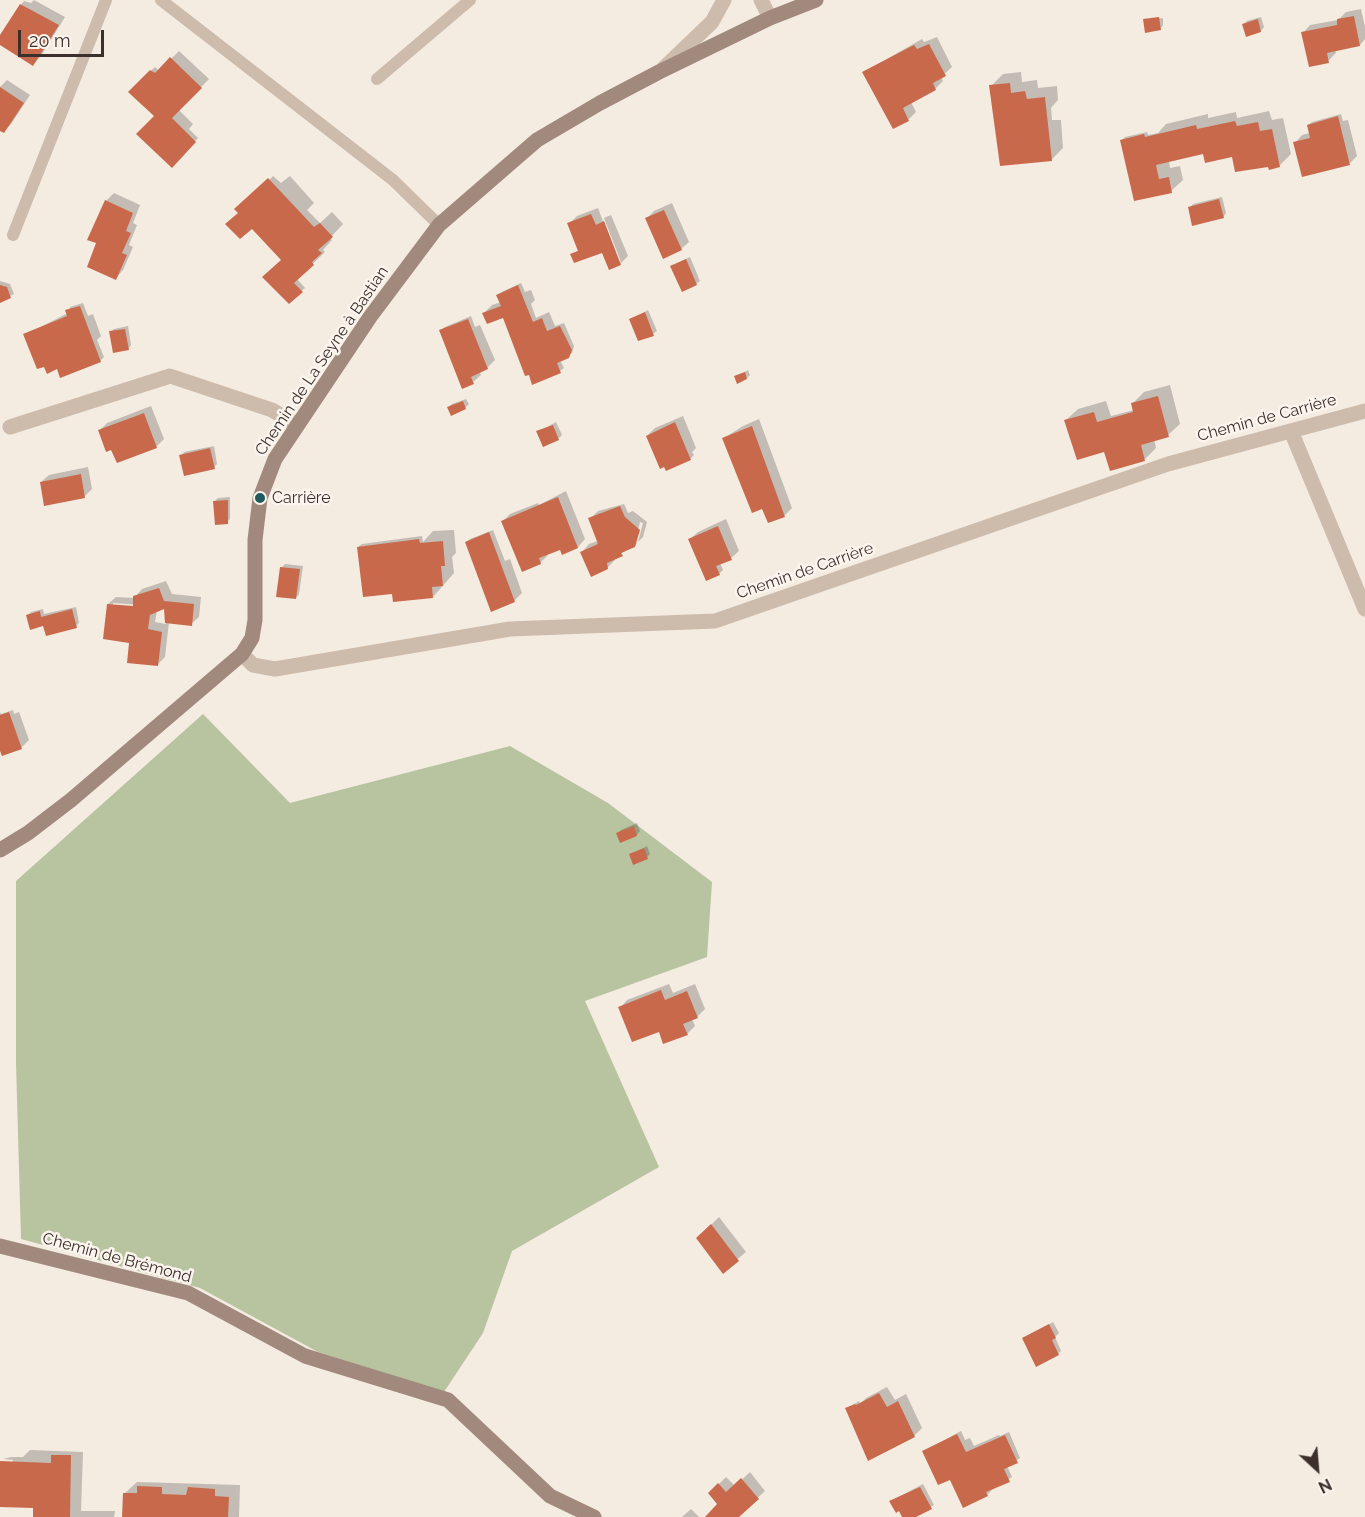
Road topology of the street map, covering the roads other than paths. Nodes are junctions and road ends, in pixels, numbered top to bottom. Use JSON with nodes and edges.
{"nodes":[{"id":1,"x":106,"y":0,"type":"edge"},
{"id":2,"x":161,"y":0,"type":"edge"},
{"id":3,"x":470,"y":0,"type":"edge"},
{"id":4,"x":724,"y":0,"type":"edge"},
{"id":5,"x":761,"y":0,"type":"edge"},
{"id":6,"x":816,"y":0,"type":"edge"},
{"id":7,"x":770,"y":18,"type":"junction"},
{"id":8,"x":659,"y":72,"type":"junction"},
{"id":9,"x":377,"y":79,"type":"dead end"},
{"id":10,"x":439,"y":225,"type":"junction"},
{"id":11,"x":13,"y":235,"type":"dead end"},
{"id":12,"x":1365,"y":411,"type":"edge"},
{"id":13,"x":297,"y":425,"type":"junction"},
{"id":14,"x":10,"y":427,"type":"dead end"},
{"id":15,"x":1291,"y":431,"type":"junction"},
{"id":16,"x":1365,"y":609,"type":"edge"},
{"id":17,"x":242,"y":654,"type":"junction"},
{"id":18,"x":0,"y":850,"type":"edge"},
{"id":19,"x":0,"y":1246,"type":"edge"},
{"id":20,"x":594,"y":1517,"type":"edge"}],
"edges":[{"from":1,"to":11,"type":"lane"},
{"from":2,"to":10,"type":"lane"},
{"from":3,"to":9,"type":"lane"},
{"from":4,"to":8,"type":"street"},
{"from":5,"to":7,"type":"street"},
{"from":6,"to":7,"type":"street","name":"Chemin de La Seyne à Bastian"},
{"from":7,"to":8,"type":"street","name":"Chemin de La Seyne à Bastian"},
{"from":8,"to":10,"type":"street","name":"Chemin de La Seyne à Bastian"},
{"from":10,"to":13,"type":"street","name":"Chemin de La Seyne à Bastian"},
{"from":12,"to":15,"type":"street","name":"Chemin de Carrière"},
{"from":13,"to":14,"type":"street"},
{"from":13,"to":17,"type":"street","name":"Chemin de La Seyne à Bastian"},
{"from":15,"to":16,"type":"street"},
{"from":15,"to":17,"type":"street","name":"Chemin de Carrière"},
{"from":17,"to":18,"type":"street","name":"Chemin de La Seyne à Bastian"},
{"from":19,"to":20,"type":"street","name":"Chemin de Brémond"}]}
